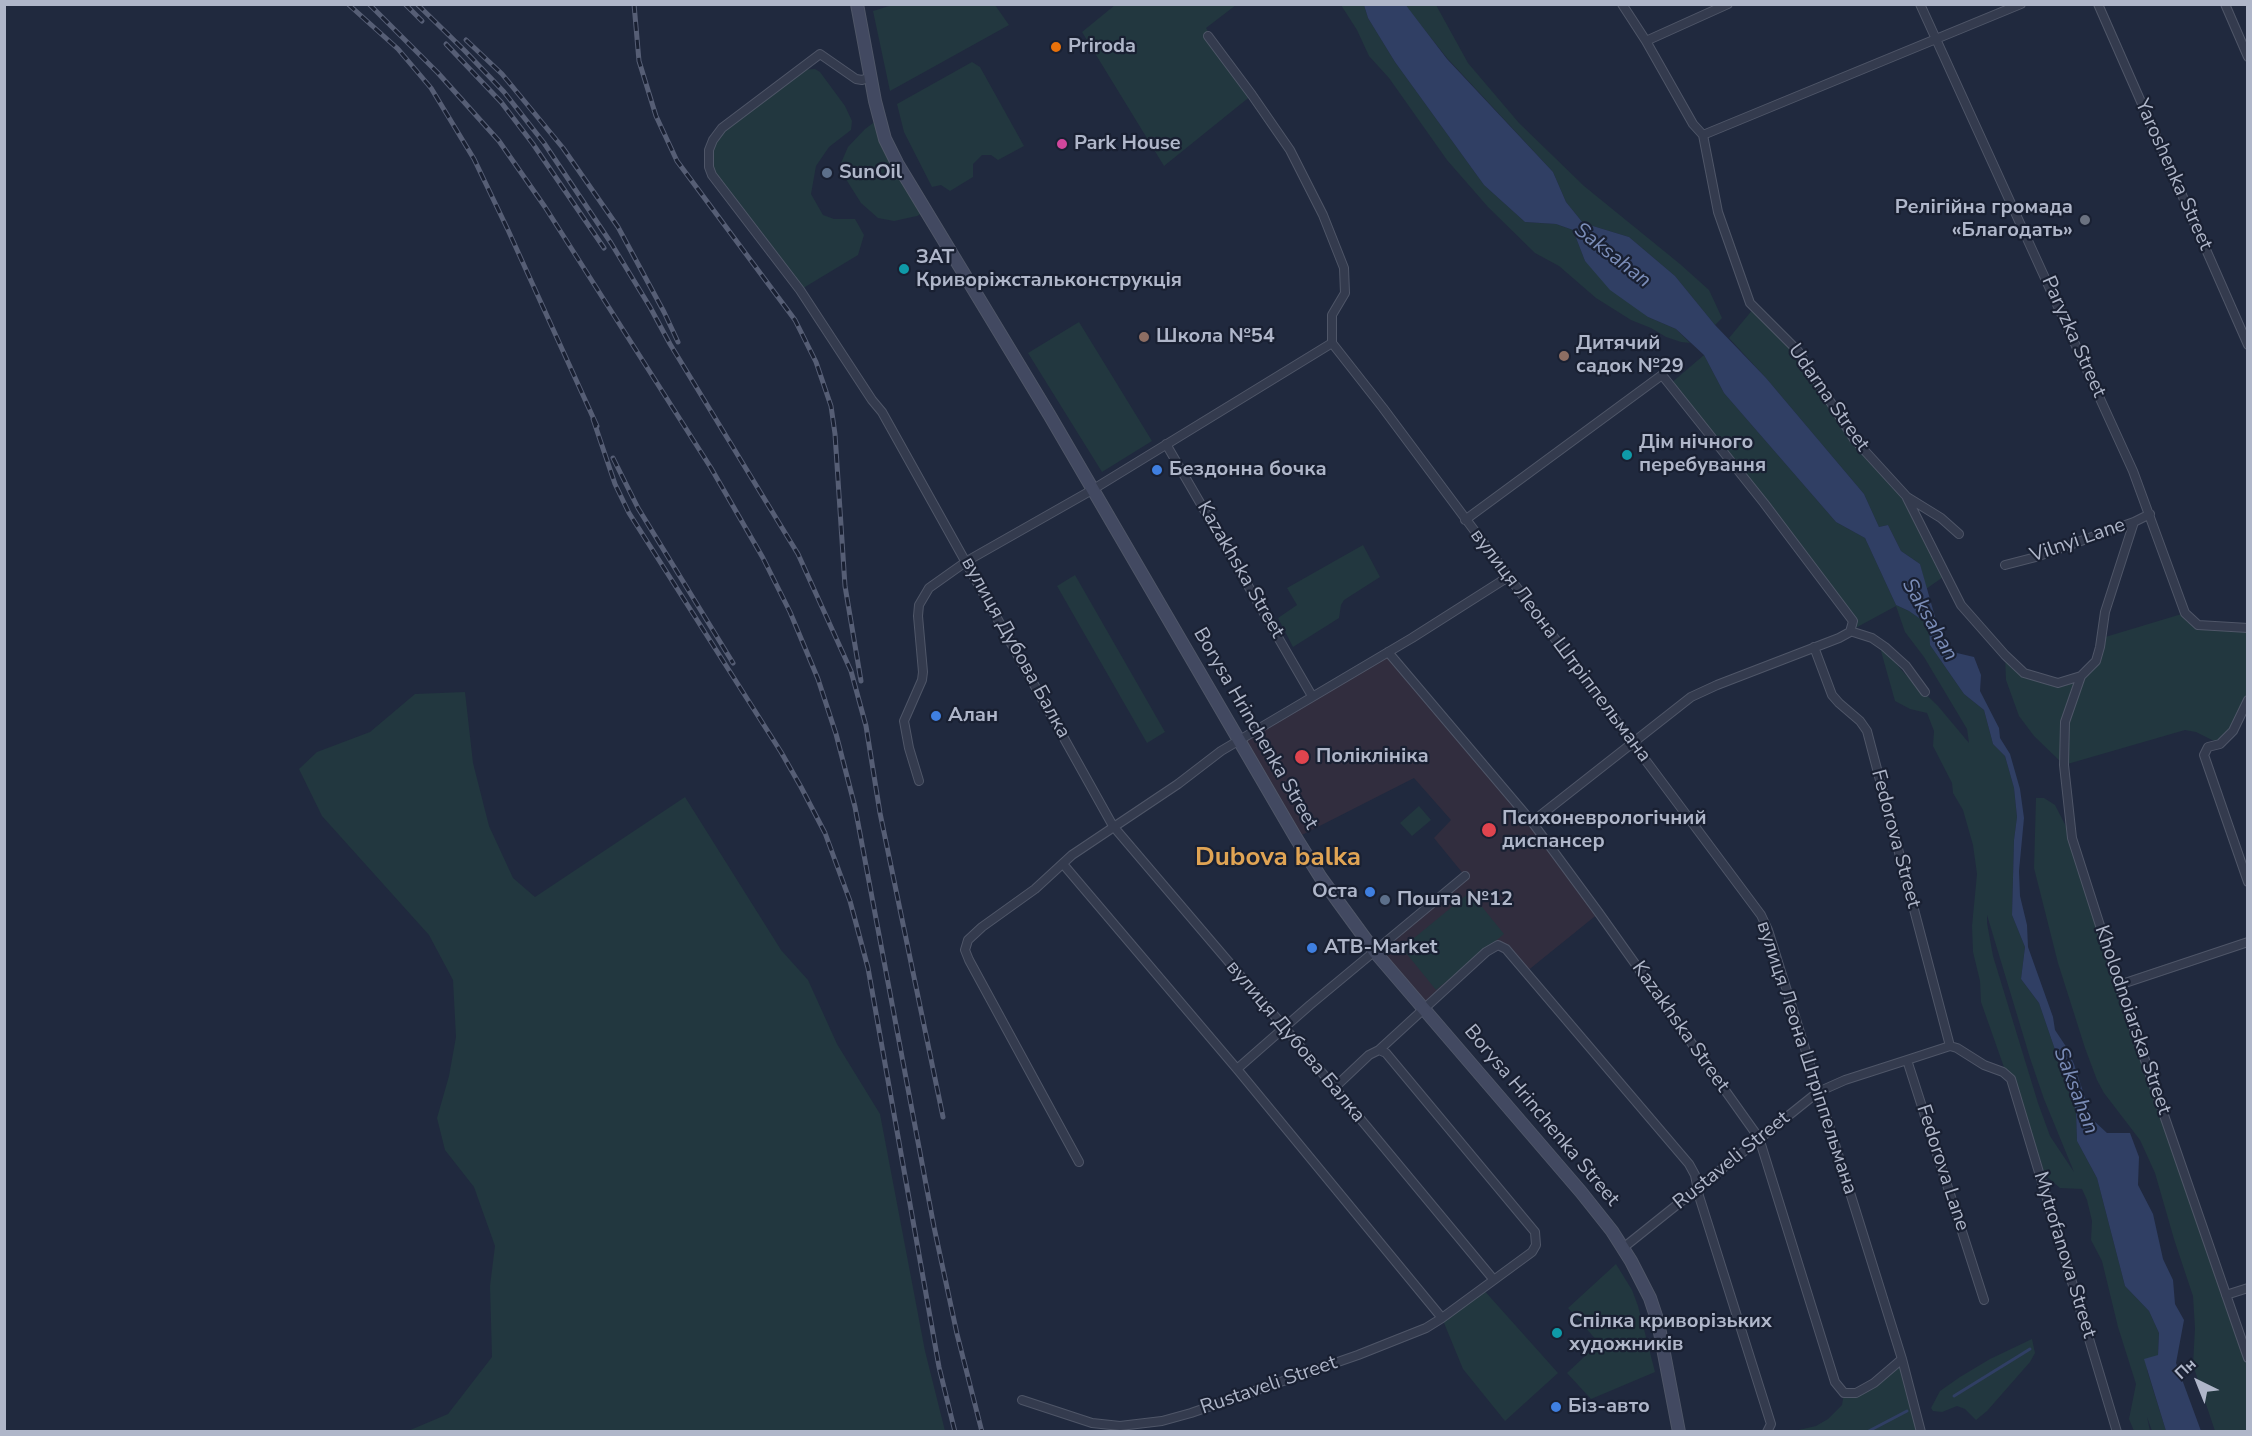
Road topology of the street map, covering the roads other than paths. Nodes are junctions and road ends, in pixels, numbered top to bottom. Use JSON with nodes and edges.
{"nodes":[{"id":1,"x":1622,"y":4,"type":"edge"},
{"id":2,"x":1728,"y":4,"type":"edge"},
{"id":3,"x":1920,"y":4,"type":"edge"},
{"id":4,"x":2021,"y":4,"type":"edge"},
{"id":5,"x":2098,"y":4,"type":"edge"},
{"id":6,"x":2225,"y":4,"type":"edge"},
{"id":7,"x":858,"y":5,"type":"edge"},
{"id":8,"x":1208,"y":36,"type":"dead end"},
{"id":9,"x":1938,"y":39,"type":"junction"},
{"id":10,"x":1646,"y":41,"type":"junction"},
{"id":11,"x":2247,"y":57,"type":"edge"},
{"id":12,"x":870,"y":77,"type":"junction"},
{"id":13,"x":1703,"y":135,"type":"junction"},
{"id":14,"x":1332,"y":343,"type":"junction"},
{"id":15,"x":2247,"y":345,"type":"edge"},
{"id":16,"x":1166,"y":444,"type":"junction"},
{"id":17,"x":1092,"y":490,"type":"junction"},
{"id":18,"x":1907,"y":497,"type":"junction"},
{"id":19,"x":2150,"y":514,"type":"junction"},
{"id":20,"x":1465,"y":520,"type":"junction"},
{"id":21,"x":2134,"y":522,"type":"junction"},
{"id":22,"x":1959,"y":534,"type":"dead end"},
{"id":23,"x":967,"y":561,"type":"junction"},
{"id":24,"x":2006,"y":565,"type":"dead end"},
{"id":25,"x":1508,"y":577,"type":"junction"},
{"id":26,"x":2247,"y":628,"type":"edge"},
{"id":27,"x":1850,"y":631,"type":"junction"},
{"id":28,"x":1814,"y":647,"type":"junction"},
{"id":29,"x":1388,"y":652,"type":"junction"},
{"id":30,"x":2081,"y":676,"type":"junction"},
{"id":31,"x":1925,"y":692,"type":"dead end"},
{"id":32,"x":1312,"y":696,"type":"junction"},
{"id":33,"x":2247,"y":700,"type":"edge"},
{"id":34,"x":1239,"y":740,"type":"junction"},
{"id":35,"x":1632,"y":742,"type":"junction"},
{"id":36,"x":919,"y":781,"type":"dead end"},
{"id":37,"x":1532,"y":822,"type":"junction"},
{"id":38,"x":1113,"y":826,"type":"junction"},
{"id":39,"x":1063,"y":864,"type":"junction"},
{"id":40,"x":1465,"y":876,"type":"dead end"},
{"id":41,"x":2247,"y":882,"type":"edge"},
{"id":42,"x":2247,"y":942,"type":"edge"},
{"id":43,"x":1375,"y":951,"type":"junction"},
{"id":44,"x":2119,"y":985,"type":"junction"},
{"id":45,"x":1426,"y":1008,"type":"junction"},
{"id":46,"x":1285,"y":1028,"type":"junction"},
{"id":47,"x":1950,"y":1046,"type":"junction"},
{"id":48,"x":1379,"y":1050,"type":"junction"},
{"id":49,"x":1907,"y":1060,"type":"junction"},
{"id":50,"x":1237,"y":1069,"type":"junction"},
{"id":51,"x":1334,"y":1088,"type":"junction"},
{"id":52,"x":1818,"y":1092,"type":"junction"},
{"id":53,"x":1760,"y":1138,"type":"junction"},
{"id":54,"x":1079,"y":1162,"type":"dead end"},
{"id":55,"x":1698,"y":1188,"type":"junction"},
{"id":56,"x":1623,"y":1248,"type":"junction"},
{"id":57,"x":1494,"y":1280,"type":"junction"},
{"id":58,"x":2247,"y":1288,"type":"edge"},
{"id":59,"x":2226,"y":1295,"type":"junction"},
{"id":60,"x":1983,"y":1300,"type":"dead end"},
{"id":61,"x":1442,"y":1318,"type":"junction"},
{"id":62,"x":2247,"y":1358,"type":"edge"},
{"id":63,"x":1902,"y":1359,"type":"junction"},
{"id":64,"x":1022,"y":1400,"type":"dead end"},
{"id":65,"x":1679,"y":1431,"type":"edge"},
{"id":66,"x":1767,"y":1431,"type":"edge"},
{"id":67,"x":1921,"y":1431,"type":"edge"},
{"id":68,"x":2117,"y":1431,"type":"edge"}],
"edges":[{"from":1,"to":10,"type":"street","name":"Udarna Street"},
{"from":2,"to":10,"type":"street"},
{"from":3,"to":9,"type":"street","name":"Paryzka Street"},
{"from":4,"to":9,"type":"street"},
{"from":5,"to":15,"type":"street","name":"Yaroshenka Street"},
{"from":6,"to":11,"type":"street"},
{"from":7,"to":12,"type":"street","name":"Borysa Hrinchenka Street"},
{"from":8,"to":14,"type":"street"},
{"from":9,"to":13,"type":"street"},
{"from":9,"to":19,"type":"street","name":"Paryzka Street"},
{"from":10,"to":13,"type":"street","name":"Udarna Street"},
{"from":12,"to":17,"type":"street","name":"Borysa Hrinchenka Street"},
{"from":12,"to":23,"type":"street","name":"вулиця Дубова Балка"},
{"from":13,"to":18,"type":"street","name":"Udarna Street"},
{"from":14,"to":16,"type":"street"},
{"from":14,"to":20,"type":"street","name":"вулиця Леона Штріппельмана"},
{"from":16,"to":17,"type":"street"},
{"from":16,"to":32,"type":"street","name":"Kazakhska Street"},
{"from":17,"to":23,"type":"street"},
{"from":17,"to":34,"type":"street","name":"Borysa Hrinchenka Street"},
{"from":18,"to":22,"type":"street","name":"Udarna Street"},
{"from":18,"to":30,"type":"street"},
{"from":19,"to":21,"type":"street","name":"Vilnyi Lane"},
{"from":19,"to":26,"type":"street","name":"Paryzka Street"},
{"from":20,"to":25,"type":"street","name":"вулиця Леона Штріппельмана"},
{"from":20,"to":27,"type":"street","name":"вулиця Леона Штріппельмана"},
{"from":21,"to":24,"type":"street","name":"Vilnyi Lane"},
{"from":21,"to":30,"type":"street","name":"Kholodnoiarska Street"},
{"from":23,"to":36,"type":"street"},
{"from":23,"to":38,"type":"street","name":"вулиця Дубова Балка"},
{"from":25,"to":29,"type":"street"},
{"from":25,"to":35,"type":"street","name":"вулиця Леона Штріппельмана"},
{"from":27,"to":28,"type":"street"},
{"from":27,"to":31,"type":"street"},
{"from":28,"to":35,"type":"street"},
{"from":28,"to":47,"type":"street","name":"Fedorova Street"},
{"from":29,"to":32,"type":"street"},
{"from":29,"to":37,"type":"street","name":"Kazakhska Street"},
{"from":30,"to":44,"type":"street","name":"Kholodnoiarska Street"},
{"from":32,"to":34,"type":"street"},
{"from":33,"to":41,"type":"street"},
{"from":34,"to":38,"type":"street"},
{"from":34,"to":43,"type":"street","name":"Borysa Hrinchenka Street"},
{"from":35,"to":37,"type":"street"},
{"from":35,"to":52,"type":"street","name":"вулиця Леона Штріппельмана"},
{"from":37,"to":53,"type":"street","name":"Kazakhska Street"},
{"from":38,"to":39,"type":"street"},
{"from":38,"to":46,"type":"street","name":"вулиця Дубова Балка"},
{"from":39,"to":50,"type":"street"},
{"from":39,"to":54,"type":"street"},
{"from":40,"to":43,"type":"street"},
{"from":42,"to":44,"type":"street"},
{"from":43,"to":45,"type":"street","name":"Borysa Hrinchenka Street"},
{"from":43,"to":46,"type":"street"},
{"from":44,"to":59,"type":"street","name":"Kholodnoiarska Street"},
{"from":45,"to":48,"type":"street"},
{"from":45,"to":55,"type":"street"},
{"from":45,"to":56,"type":"street","name":"Borysa Hrinchenka Street"},
{"from":46,"to":50,"type":"street"},
{"from":46,"to":51,"type":"street","name":"вулиця Дубова Балка"},
{"from":47,"to":49,"type":"street","name":"Rustaveli Street"},
{"from":47,"to":68,"type":"street","name":"Mytrofanova Street"},
{"from":48,"to":51,"type":"street"},
{"from":48,"to":57,"type":"street","name":"Rustaveli Street"},
{"from":49,"to":52,"type":"street","name":"Rustaveli Street"},
{"from":49,"to":60,"type":"street","name":"Fedorova Lane"},
{"from":50,"to":61,"type":"street"},
{"from":51,"to":57,"type":"street","name":"вулиця Дубова Балка"},
{"from":52,"to":53,"type":"street","name":"Rustaveli Street"},
{"from":52,"to":63,"type":"street","name":"вулиця Леона Штріппельмана"},
{"from":53,"to":55,"type":"street","name":"Rustaveli Street"},
{"from":53,"to":63,"type":"street","name":"Kazakhska Street"},
{"from":55,"to":56,"type":"street","name":"Rustaveli Street"},
{"from":55,"to":66,"type":"street"},
{"from":56,"to":65,"type":"street","name":"Borysa Hrinchenka Street"},
{"from":57,"to":61,"type":"street","name":"Rustaveli Street"},
{"from":58,"to":59,"type":"street"},
{"from":59,"to":62,"type":"street","name":"Kholodnoiarska Street"},
{"from":61,"to":64,"type":"street","name":"Rustaveli Street"},
{"from":63,"to":67,"type":"street","name":"вулиця Леона Штріппельмана"}]}
